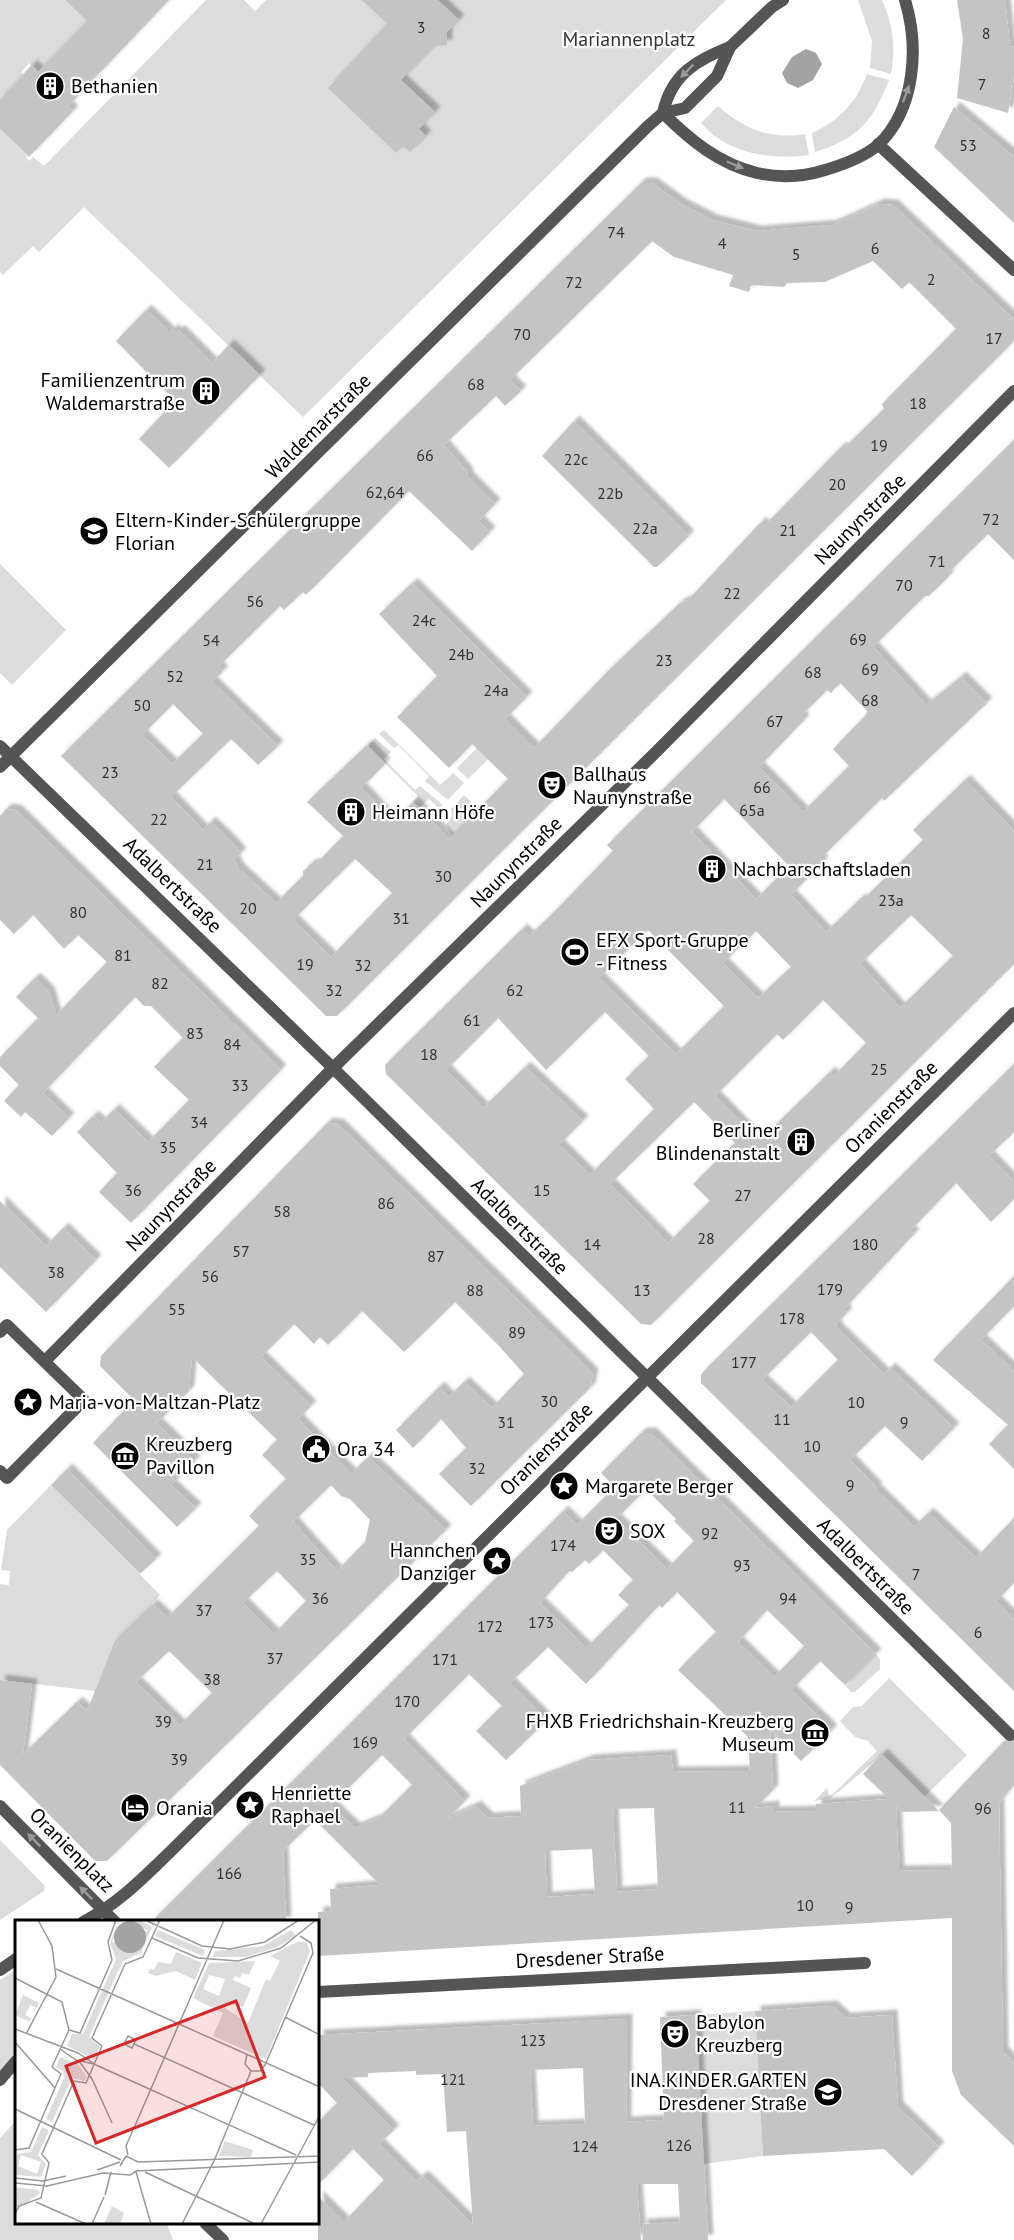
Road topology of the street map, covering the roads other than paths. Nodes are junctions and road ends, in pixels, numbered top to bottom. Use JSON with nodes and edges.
{"nodes":[{"id":1,"x":905,"y":0,"type":"edge"},
{"id":2,"x":777,"y":2,"type":"edge"},
{"id":3,"x":730,"y":47,"type":"junction"},
{"id":4,"x":663,"y":113,"type":"junction"},
{"id":5,"x":878,"y":144,"type":"junction"},
{"id":6,"x":1014,"y":270,"type":"edge"},
{"id":7,"x":1014,"y":391,"type":"edge"},
{"id":8,"x":0,"y":746,"type":"edge"},
{"id":9,"x":11,"y":756,"type":"junction"},
{"id":10,"x":0,"y":766,"type":"edge"},
{"id":11,"x":1014,"y":1013,"type":"edge"},
{"id":12,"x":333,"y":1068,"type":"junction"},
{"id":13,"x":0,"y":1332,"type":"edge"},
{"id":14,"x":45,"y":1361,"type":"junction"},
{"id":15,"x":646,"y":1378,"type":"junction"},
{"id":16,"x":0,"y":1471,"type":"edge"},
{"id":17,"x":1010,"y":1735,"type":"dead end"},
{"id":18,"x":0,"y":1806,"type":"edge"},
{"id":19,"x":103,"y":1917,"type":"edge"},
{"id":20,"x":15,"y":1960,"type":"edge"},
{"id":21,"x":865,"y":1963,"type":"dead end"},
{"id":22,"x":0,"y":1970,"type":"edge"},
{"id":23,"x":320,"y":1992,"type":"edge"},
{"id":24,"x":208,"y":2225,"type":"edge"},
{"id":25,"x":223,"y":2240,"type":"edge"}],
"edges":[{"from":5,"to":1,"type":"street","one_way":true},
{"from":2,"to":3,"type":"street","name":"Waldemarstraße"},
{"from":3,"to":4,"type":"street","name":"Waldemarstraße"},
{"from":3,"to":4,"type":"street","name":"Waldemarstraße","one_way":true},
{"from":4,"to":5,"type":"street","one_way":true},
{"from":4,"to":9,"type":"street","name":"Waldemarstraße"},
{"from":5,"to":6,"type":"street"},
{"from":7,"to":12,"type":"street","name":"Naunynstraße"},
{"from":8,"to":9,"type":"street","name":"Adalbertstraße"},
{"from":9,"to":10,"type":"street","name":"Waldemarstraße"},
{"from":9,"to":12,"type":"street","name":"Adalbertstraße"},
{"from":11,"to":15,"type":"street","name":"Oranienstraße"},
{"from":12,"to":14,"type":"street","name":"Naunynstraße"},
{"from":12,"to":15,"type":"street","name":"Adalbertstraße"},
{"from":13,"to":14,"type":"street"},
{"from":14,"to":16,"type":"street"},
{"from":15,"to":17,"type":"street","name":"Adalbertstraße"},
{"from":15,"to":19,"type":"street","name":"Oranienstraße"},
{"from":19,"to":18,"type":"street","name":"Oranienplatz","one_way":true},
{"from":20,"to":22,"type":"street"},
{"from":21,"to":23,"type":"street","name":"Dresdener Straße"},
{"from":24,"to":25,"type":"street"}]}
